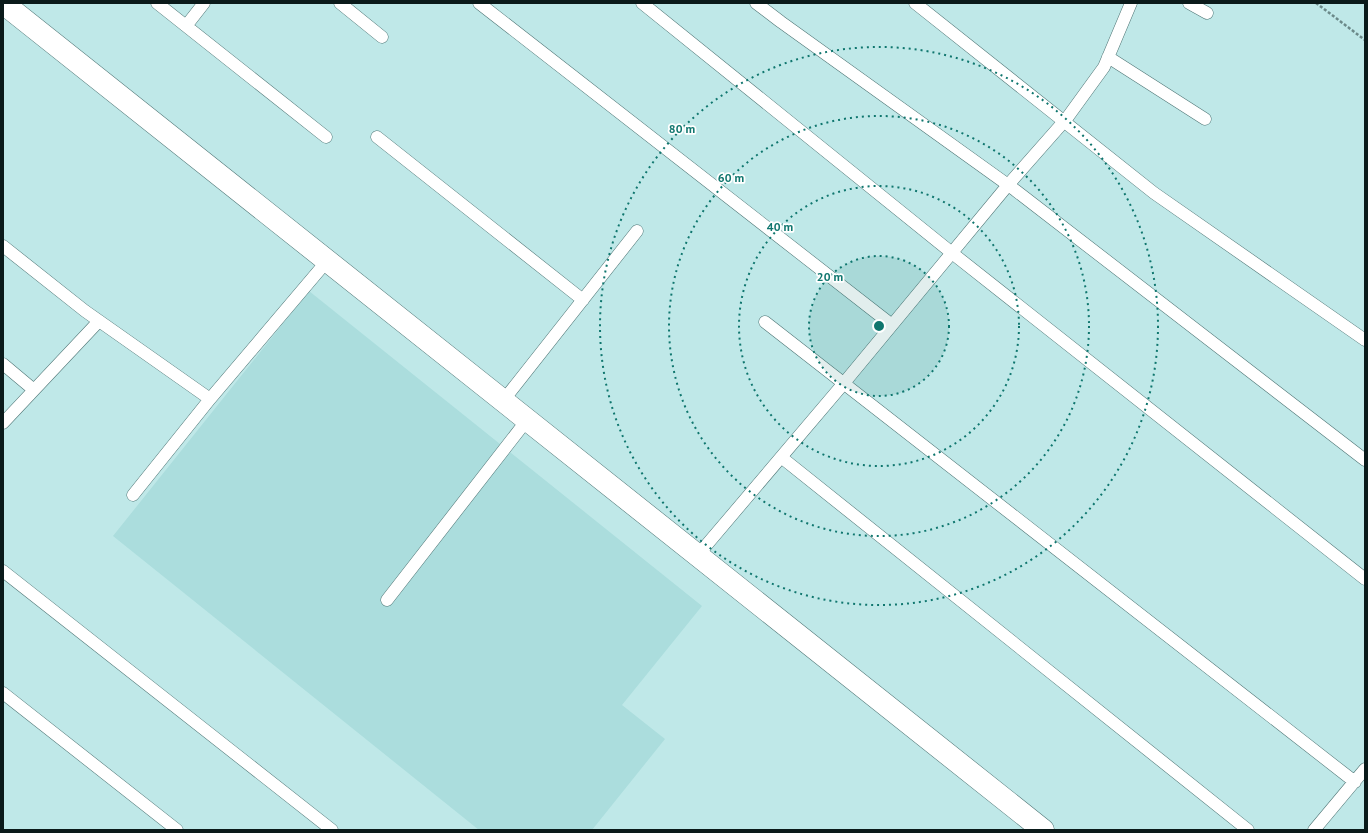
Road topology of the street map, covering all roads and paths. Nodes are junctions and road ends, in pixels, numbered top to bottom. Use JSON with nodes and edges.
{"nodes":[{"id":1,"x":3,"y":3,"type":"edge"},
{"id":2,"x":157,"y":3,"type":"edge"},
{"id":3,"x":204,"y":3,"type":"edge"},
{"id":4,"x":340,"y":3,"type":"edge"},
{"id":5,"x":479,"y":3,"type":"edge"},
{"id":6,"x":642,"y":3,"type":"edge"},
{"id":7,"x":756,"y":3,"type":"edge"},
{"id":8,"x":915,"y":3,"type":"edge"},
{"id":9,"x":1131,"y":3,"type":"edge"},
{"id":10,"x":1189,"y":3,"type":"edge"},
{"id":11,"x":1316,"y":3,"type":"edge"},
{"id":12,"x":1207,"y":13,"type":"dead end"},
{"id":13,"x":186,"y":26,"type":"junction"},
{"id":14,"x":382,"y":37,"type":"dead end"},
{"id":15,"x":1365,"y":40,"type":"edge"},
{"id":16,"x":1108,"y":57,"type":"junction"},
{"id":17,"x":1205,"y":119,"type":"dead end"},
{"id":18,"x":1064,"y":121,"type":"junction"},
{"id":19,"x":326,"y":137,"type":"dead end"},
{"id":20,"x":377,"y":137,"type":"dead end"},
{"id":21,"x":1008,"y":185,"type":"junction"},
{"id":22,"x":637,"y":231,"type":"dead end"},
{"id":23,"x":3,"y":246,"type":"edge"},
{"id":24,"x":952,"y":253,"type":"junction"},
{"id":25,"x":327,"y":260,"type":"junction"},
{"id":26,"x":583,"y":300,"type":"junction"},
{"id":27,"x":99,"y":321,"type":"junction"},
{"id":28,"x":765,"y":322,"type":"dead end"},
{"id":29,"x":892,"y":325,"type":"junction"},
{"id":30,"x":1365,"y":340,"type":"edge"},
{"id":31,"x":3,"y":364,"type":"edge"},
{"id":32,"x":844,"y":383,"type":"junction"},
{"id":33,"x":34,"y":390,"type":"junction"},
{"id":34,"x":210,"y":399,"type":"junction"},
{"id":35,"x":504,"y":401,"type":"junction"},
{"id":36,"x":527,"y":420,"type":"junction"},
{"id":37,"x":3,"y":423,"type":"edge"},
{"id":38,"x":781,"y":457,"type":"junction"},
{"id":39,"x":1365,"y":460,"type":"edge"},
{"id":40,"x":133,"y":494,"type":"dead end"},
{"id":41,"x":698,"y":555,"type":"junction"},
{"id":42,"x":3,"y":571,"type":"edge"},
{"id":43,"x":1365,"y":579,"type":"edge"},
{"id":44,"x":387,"y":600,"type":"dead end"},
{"id":45,"x":3,"y":693,"type":"edge"},
{"id":46,"x":1365,"y":769,"type":"edge"},
{"id":47,"x":1355,"y":782,"type":"junction"},
{"id":48,"x":1040,"y":829,"type":"edge"},
{"id":49,"x":1318,"y":829,"type":"edge"},
{"id":50,"x":177,"y":830,"type":"edge"},
{"id":51,"x":332,"y":830,"type":"edge"},
{"id":52,"x":1248,"y":830,"type":"edge"}],
"edges":[{"from":1,"to":25,"type":"street"},
{"from":2,"to":13,"type":"lane"},
{"from":3,"to":13,"type":"lane"},
{"from":4,"to":14,"type":"lane"},
{"from":5,"to":29,"type":"lane"},
{"from":6,"to":24,"type":"lane"},
{"from":7,"to":21,"type":"lane"},
{"from":8,"to":18,"type":"lane"},
{"from":9,"to":16,"type":"lane"},
{"from":10,"to":12,"type":"lane"},
{"from":11,"to":15,"type":"path"},
{"from":13,"to":19,"type":"lane"},
{"from":16,"to":17,"type":"lane"},
{"from":16,"to":18,"type":"lane"},
{"from":18,"to":21,"type":"lane"},
{"from":18,"to":30,"type":"lane"},
{"from":20,"to":26,"type":"lane"},
{"from":21,"to":24,"type":"lane"},
{"from":21,"to":39,"type":"lane"},
{"from":22,"to":26,"type":"lane"},
{"from":23,"to":27,"type":"lane"},
{"from":24,"to":29,"type":"lane"},
{"from":24,"to":43,"type":"lane"},
{"from":25,"to":34,"type":"lane"},
{"from":25,"to":35,"type":"street"},
{"from":26,"to":35,"type":"lane"},
{"from":27,"to":33,"type":"lane"},
{"from":27,"to":34,"type":"lane"},
{"from":28,"to":32,"type":"lane"},
{"from":29,"to":32,"type":"lane"},
{"from":31,"to":33,"type":"lane"},
{"from":32,"to":38,"type":"lane"},
{"from":32,"to":47,"type":"lane"},
{"from":33,"to":37,"type":"lane"},
{"from":34,"to":40,"type":"lane"},
{"from":35,"to":36,"type":"street"},
{"from":36,"to":41,"type":"street"},
{"from":36,"to":44,"type":"lane"},
{"from":38,"to":41,"type":"lane"},
{"from":38,"to":52,"type":"lane"},
{"from":41,"to":48,"type":"street"},
{"from":42,"to":51,"type":"lane"},
{"from":45,"to":50,"type":"lane"},
{"from":46,"to":47,"type":"lane"},
{"from":47,"to":49,"type":"lane"}]}
